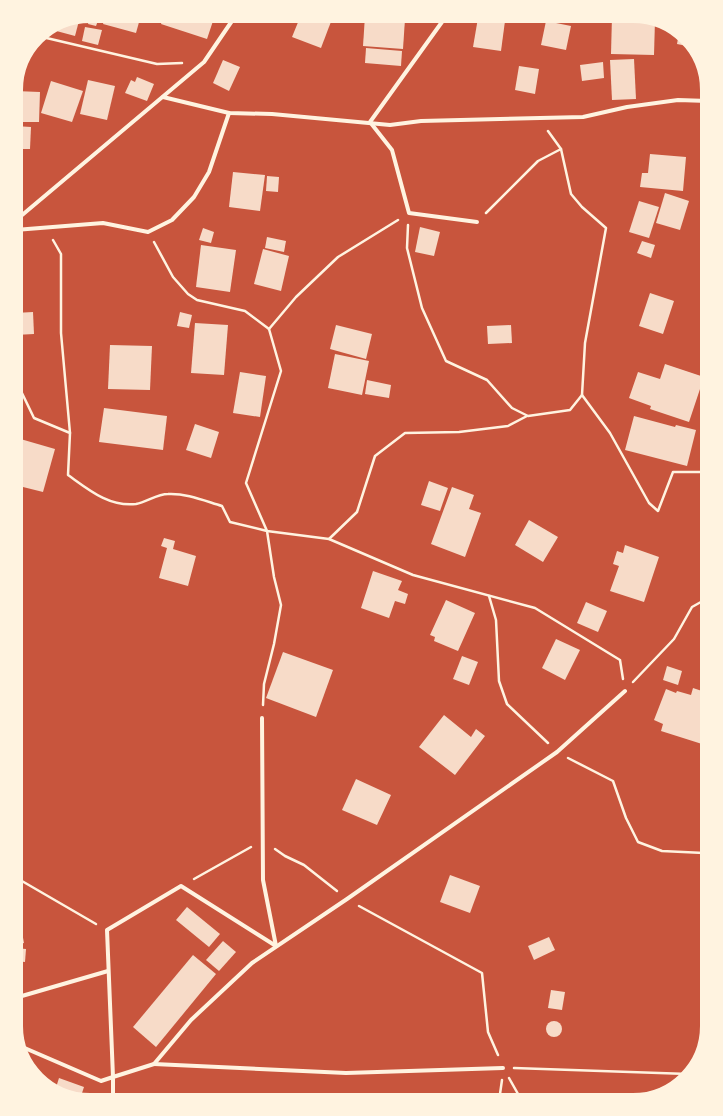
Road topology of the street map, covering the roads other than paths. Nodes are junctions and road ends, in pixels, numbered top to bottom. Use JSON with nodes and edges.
{"nodes":[{"id":1,"x":231,"y":22,"type":"edge"},
{"id":2,"x":442,"y":22,"type":"edge"},
{"id":3,"x":163,"y":97,"type":"junction"},
{"id":4,"x":701,"y":101,"type":"edge"},
{"id":5,"x":229,"y":113,"type":"junction"},
{"id":6,"x":370,"y":122,"type":"junction"},
{"id":7,"x":22,"y":215,"type":"edge"},
{"id":8,"x":477,"y":222,"type":"road end"},
{"id":9,"x":22,"y":230,"type":"edge"},
{"id":10,"x":625,"y":691,"type":"road end"},
{"id":11,"x":262,"y":718,"type":"road end"},
{"id":12,"x":276,"y":946,"type":"junction"},
{"id":13,"x":108,"y":971,"type":"junction"},
{"id":14,"x":22,"y":996,"type":"edge"},
{"id":15,"x":26,"y":1048,"type":"edge"},
{"id":16,"x":154,"y":1064,"type":"junction"},
{"id":17,"x":504,"y":1068,"type":"road end"},
{"id":18,"x":113,"y":1076,"type":"junction"},
{"id":19,"x":113,"y":1094,"type":"edge"}],
"edges":[{"from":1,"to":3,"type":"street"},
{"from":2,"to":6,"type":"street"},
{"from":3,"to":5,"type":"street"},
{"from":3,"to":7,"type":"street"},
{"from":4,"to":6,"type":"street"},
{"from":5,"to":6,"type":"street"},
{"from":5,"to":9,"type":"street"},
{"from":6,"to":8,"type":"street"},
{"from":10,"to":12,"type":"street"},
{"from":11,"to":12,"type":"street"},
{"from":12,"to":13,"type":"street"},
{"from":12,"to":16,"type":"street"},
{"from":13,"to":14,"type":"street"},
{"from":13,"to":18,"type":"street"},
{"from":15,"to":18,"type":"street"},
{"from":16,"to":17,"type":"street"},
{"from":16,"to":18,"type":"street"},
{"from":18,"to":19,"type":"street"}]}
